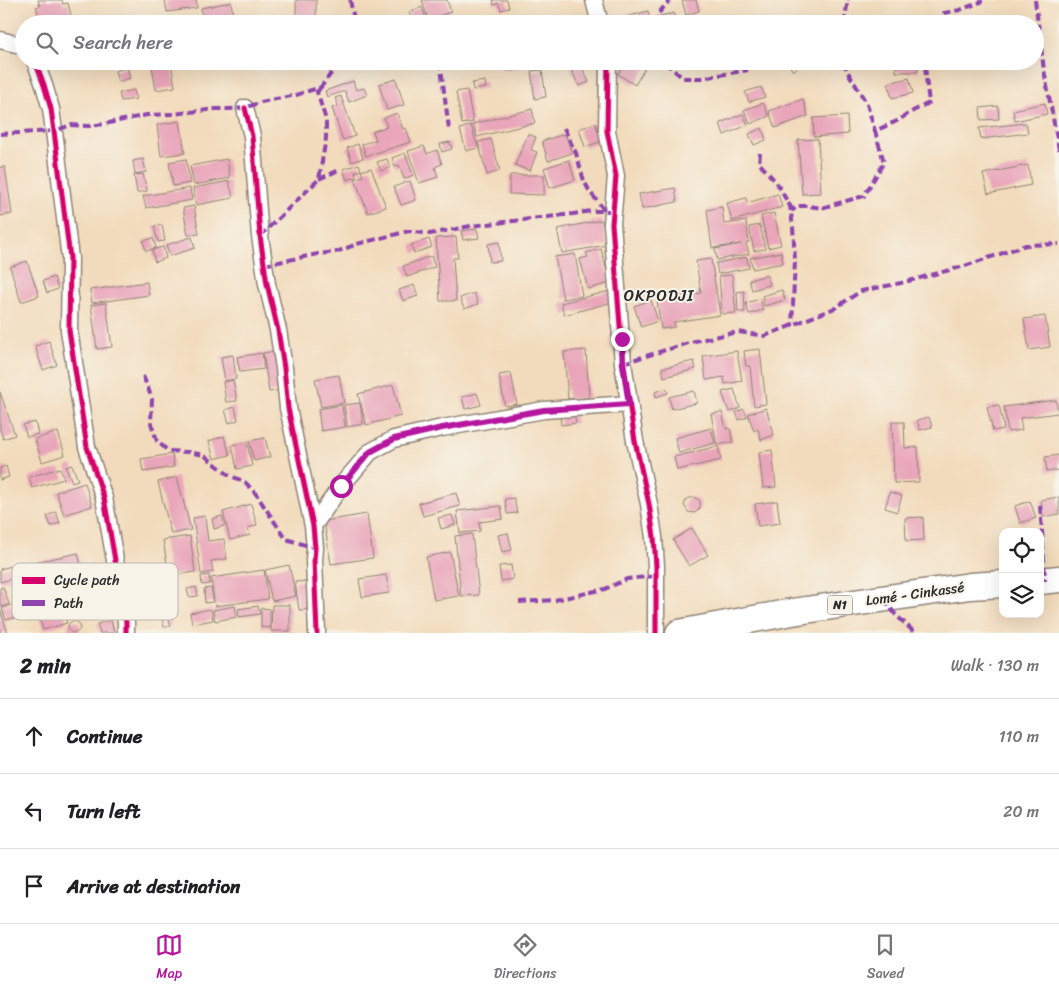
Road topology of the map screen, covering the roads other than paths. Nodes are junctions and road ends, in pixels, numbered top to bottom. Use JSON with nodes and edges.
{"nodes":[{"id":1,"x":594,"y":0,"type":"edge"},
{"id":2,"x":598,"y":15,"type":"edge"},
{"id":3,"x":0,"y":40,"type":"edge"},
{"id":4,"x":15,"y":44,"type":"edge"},
{"id":5,"x":38,"y":70,"type":"edge"},
{"id":6,"x":608,"y":70,"type":"edge"},
{"id":7,"x":246,"y":108,"type":"dead end"},
{"id":8,"x":629,"y":404,"type":"junction"},
{"id":9,"x":313,"y":526,"type":"junction"},
{"id":10,"x":116,"y":563,"type":"edge"},
{"id":11,"x":1059,"y":579,"type":"edge"},
{"id":12,"x":1044,"y":581,"type":"edge"},
{"id":13,"x":999,"y":584,"type":"edge"},
{"id":14,"x":126,"y":620,"type":"edge"},
{"id":15,"x":126,"y":633,"type":"edge"},
{"id":16,"x":317,"y":633,"type":"edge"},
{"id":17,"x":656,"y":633,"type":"edge"},
{"id":18,"x":679,"y":633,"type":"edge"}],
"edges":[{"from":1,"to":2,"type":"street"},
{"from":3,"to":4,"type":"street"},
{"from":5,"to":10,"type":"street"},
{"from":6,"to":8,"type":"street"},
{"from":7,"to":9,"type":"street"},
{"from":8,"to":9,"type":"street"},
{"from":8,"to":17,"type":"street"},
{"from":9,"to":16,"type":"street"},
{"from":11,"to":12,"type":"highway"},
{"from":13,"to":18,"type":"highway","name":"Lomé - Cinkassé","number":"N1"},
{"from":14,"to":15,"type":"street"}]}
